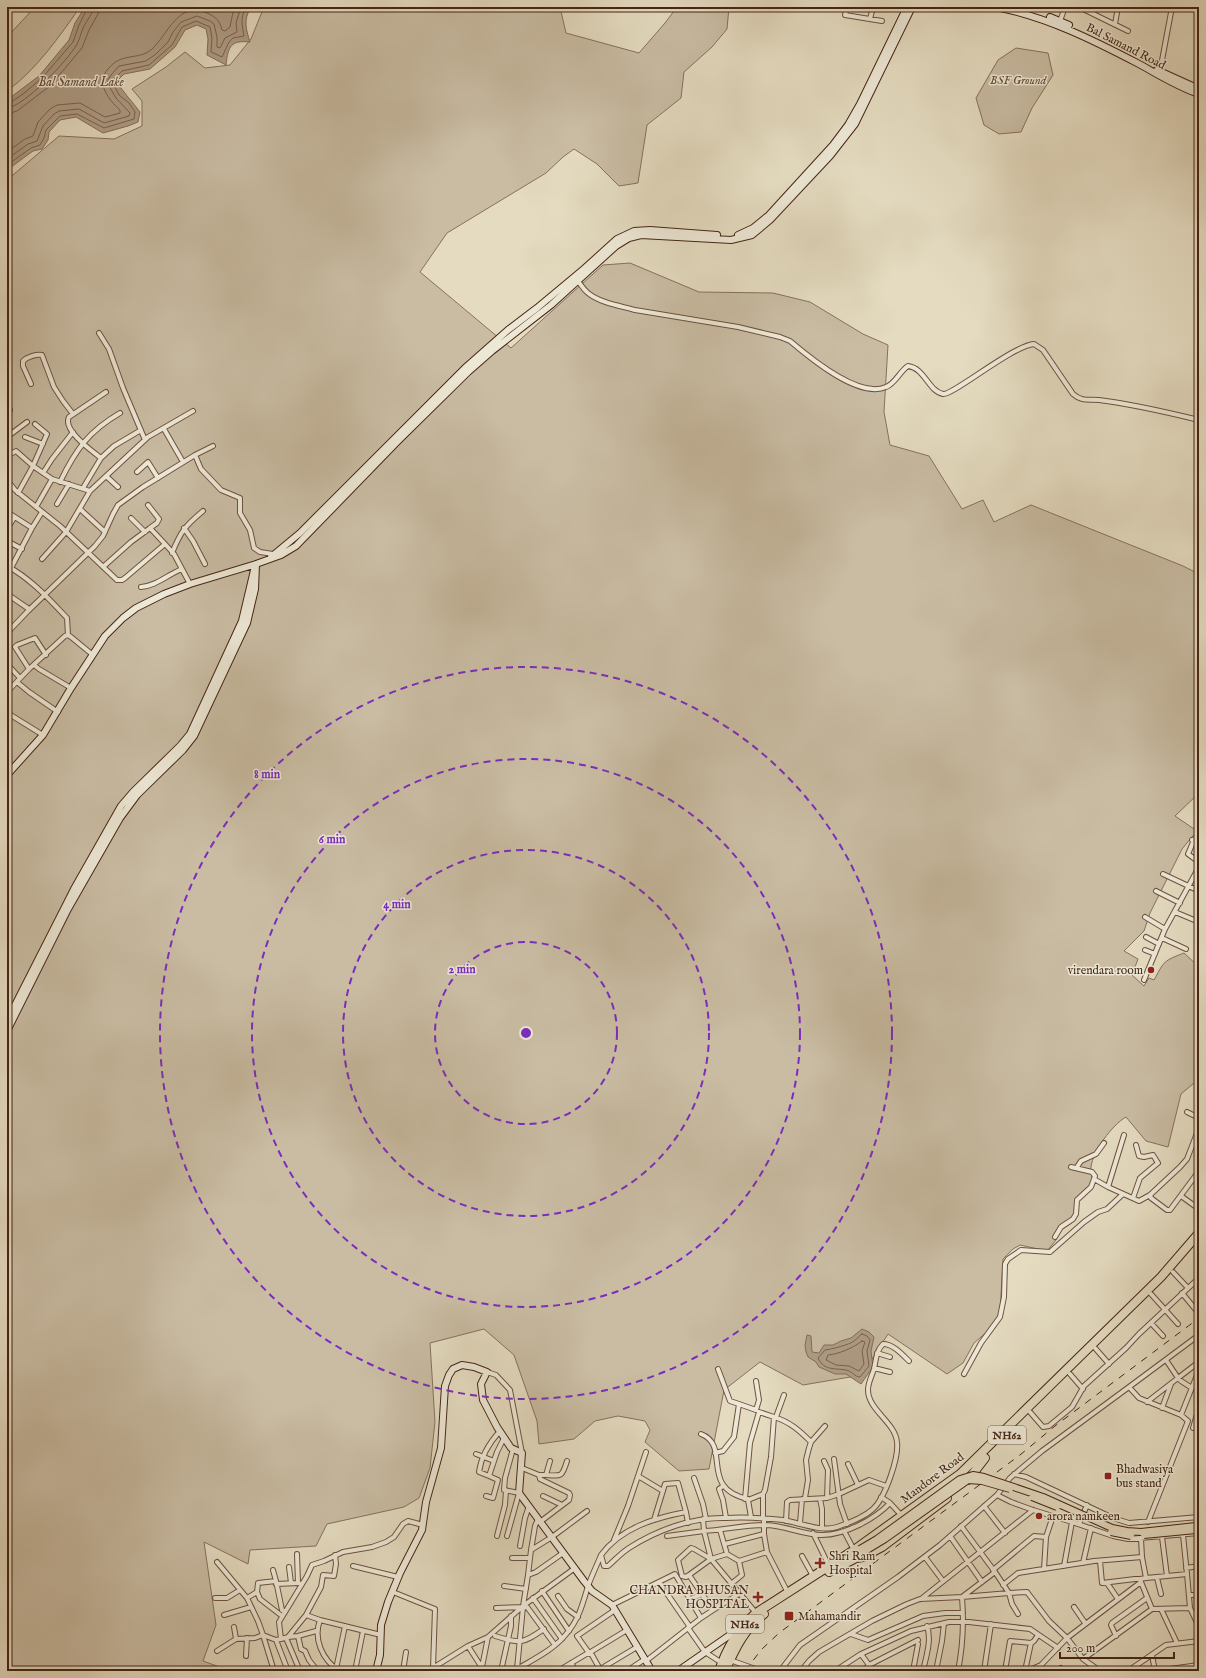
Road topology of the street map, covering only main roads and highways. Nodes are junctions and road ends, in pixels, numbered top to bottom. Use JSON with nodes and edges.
{"nodes":[{"id":1,"x":906,"y":7,"type":"edge"},
{"id":2,"x":912,"y":7,"type":"edge"},
{"id":3,"x":996,"y":7,"type":"edge"},
{"id":4,"x":1018,"y":7,"type":"edge"},
{"id":5,"x":1199,"y":89,"type":"edge"},
{"id":6,"x":1199,"y":94,"type":"edge"},
{"id":7,"x":751,"y":232,"type":"junction"},
{"id":8,"x":268,"y":559,"type":"junction"},
{"id":9,"x":256,"y":564,"type":"junction"},
{"id":10,"x":7,"y":775,"type":"edge"},
{"id":11,"x":7,"y":1021,"type":"edge"},
{"id":12,"x":7,"y":1031,"type":"edge"},
{"id":13,"x":1199,"y":1233,"type":"edge"},
{"id":14,"x":1199,"y":1241,"type":"edge"},
{"id":15,"x":1197,"y":1530,"type":"edge"},
{"id":16,"x":859,"y":1550,"type":"junction"},
{"id":17,"x":743,"y":1626,"type":"junction"},
{"id":18,"x":724,"y":1665,"type":"edge"},
{"id":19,"x":376,"y":1671,"type":"edge"},
{"id":20,"x":652,"y":1671,"type":"edge"},
{"id":21,"x":678,"y":1671,"type":"edge"}],
"edges":[{"from":1,"to":7,"type":"main road"},
{"from":2,"to":7,"type":"main road"},
{"from":3,"to":6,"type":"main road","name":"Bal Samand Road"},
{"from":4,"to":5,"type":"main road","name":"Bal Samand Road"},
{"from":7,"to":8,"type":"main road"},
{"from":7,"to":8,"type":"main road"},
{"from":8,"to":9,"type":"main road"},
{"from":9,"to":10,"type":"main road"},
{"from":9,"to":11,"type":"main road"},
{"from":9,"to":12,"type":"main road"},
{"from":13,"to":16,"type":"highway","name":"Mandore Road","number":"NH62"},
{"from":14,"to":18,"type":"highway","name":"Mandore Road","number":"NH62"},
{"from":15,"to":16,"type":"main road","bridge":true},
{"from":16,"to":17,"type":"highway","name":"Mandore Road","number":"NH62"},
{"from":17,"to":18,"type":"highway","name":"Mandore Road","number":"NH62"},
{"from":17,"to":21,"type":"main road"},
{"from":19,"to":20,"type":"main road"}]}
